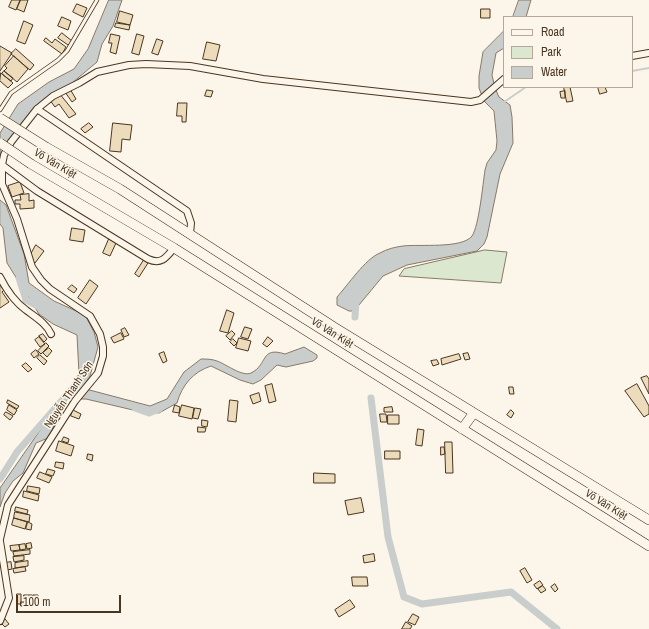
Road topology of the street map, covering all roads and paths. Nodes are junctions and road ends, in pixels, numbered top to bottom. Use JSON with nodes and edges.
{"nodes":[{"id":1,"x":97,"y":0,"type":"edge"},
{"id":2,"x":649,"y":53,"type":"edge"},
{"id":3,"x":633,"y":56,"type":"edge"},
{"id":4,"x":503,"y":80,"type":"edge"},
{"id":5,"x":37,"y":109,"type":"junction"},
{"id":6,"x":0,"y":110,"type":"edge"},
{"id":7,"x":0,"y":118,"type":"edge"},
{"id":8,"x":0,"y":143,"type":"edge"},
{"id":9,"x":2,"y":165,"type":"junction"},
{"id":10,"x":190,"y":234,"type":"junction"},
{"id":11,"x":174,"y":248,"type":"junction"},
{"id":12,"x":0,"y":277,"type":"edge"},
{"id":13,"x":51,"y":334,"type":"dead end"},
{"id":14,"x":473,"y":414,"type":"junction"},
{"id":15,"x":462,"y":429,"type":"junction"},
{"id":16,"x":649,"y":520,"type":"edge"},
{"id":17,"x":0,"y":540,"type":"edge"},
{"id":18,"x":649,"y":546,"type":"edge"},
{"id":19,"x":0,"y":621,"type":"edge"}],
"edges":[{"from":1,"to":6,"type":"lane"},
{"from":2,"to":3,"type":"street"},
{"from":4,"to":5,"type":"street","name":"Nguyễn Thanh Sơn"},
{"from":5,"to":9,"type":"street","name":"Nguyễn Thanh Sơn"},
{"from":5,"to":10,"type":"street"},
{"from":7,"to":10,"type":"main road","name":"Võ Văn Kiệt","bridge":true},
{"from":8,"to":11,"type":"main road","name":"Võ Văn Kiệt","bridge":true},
{"from":9,"to":11,"type":"street"},
{"from":9,"to":17,"type":"street","name":"Nguyễn Thanh Sơn"},
{"from":10,"to":14,"type":"main road","name":"Võ Văn Kiệt"},
{"from":11,"to":15,"type":"main road","name":"Võ Văn Kiệt"},
{"from":12,"to":13,"type":"street"},
{"from":14,"to":15,"type":"main road"},
{"from":14,"to":16,"type":"main road","name":"Võ Văn Kiệt"},
{"from":15,"to":18,"type":"main road","name":"Võ Văn Kiệt"},
{"from":17,"to":19,"type":"street","name":"Nguyễn Thanh Sơn"}]}
